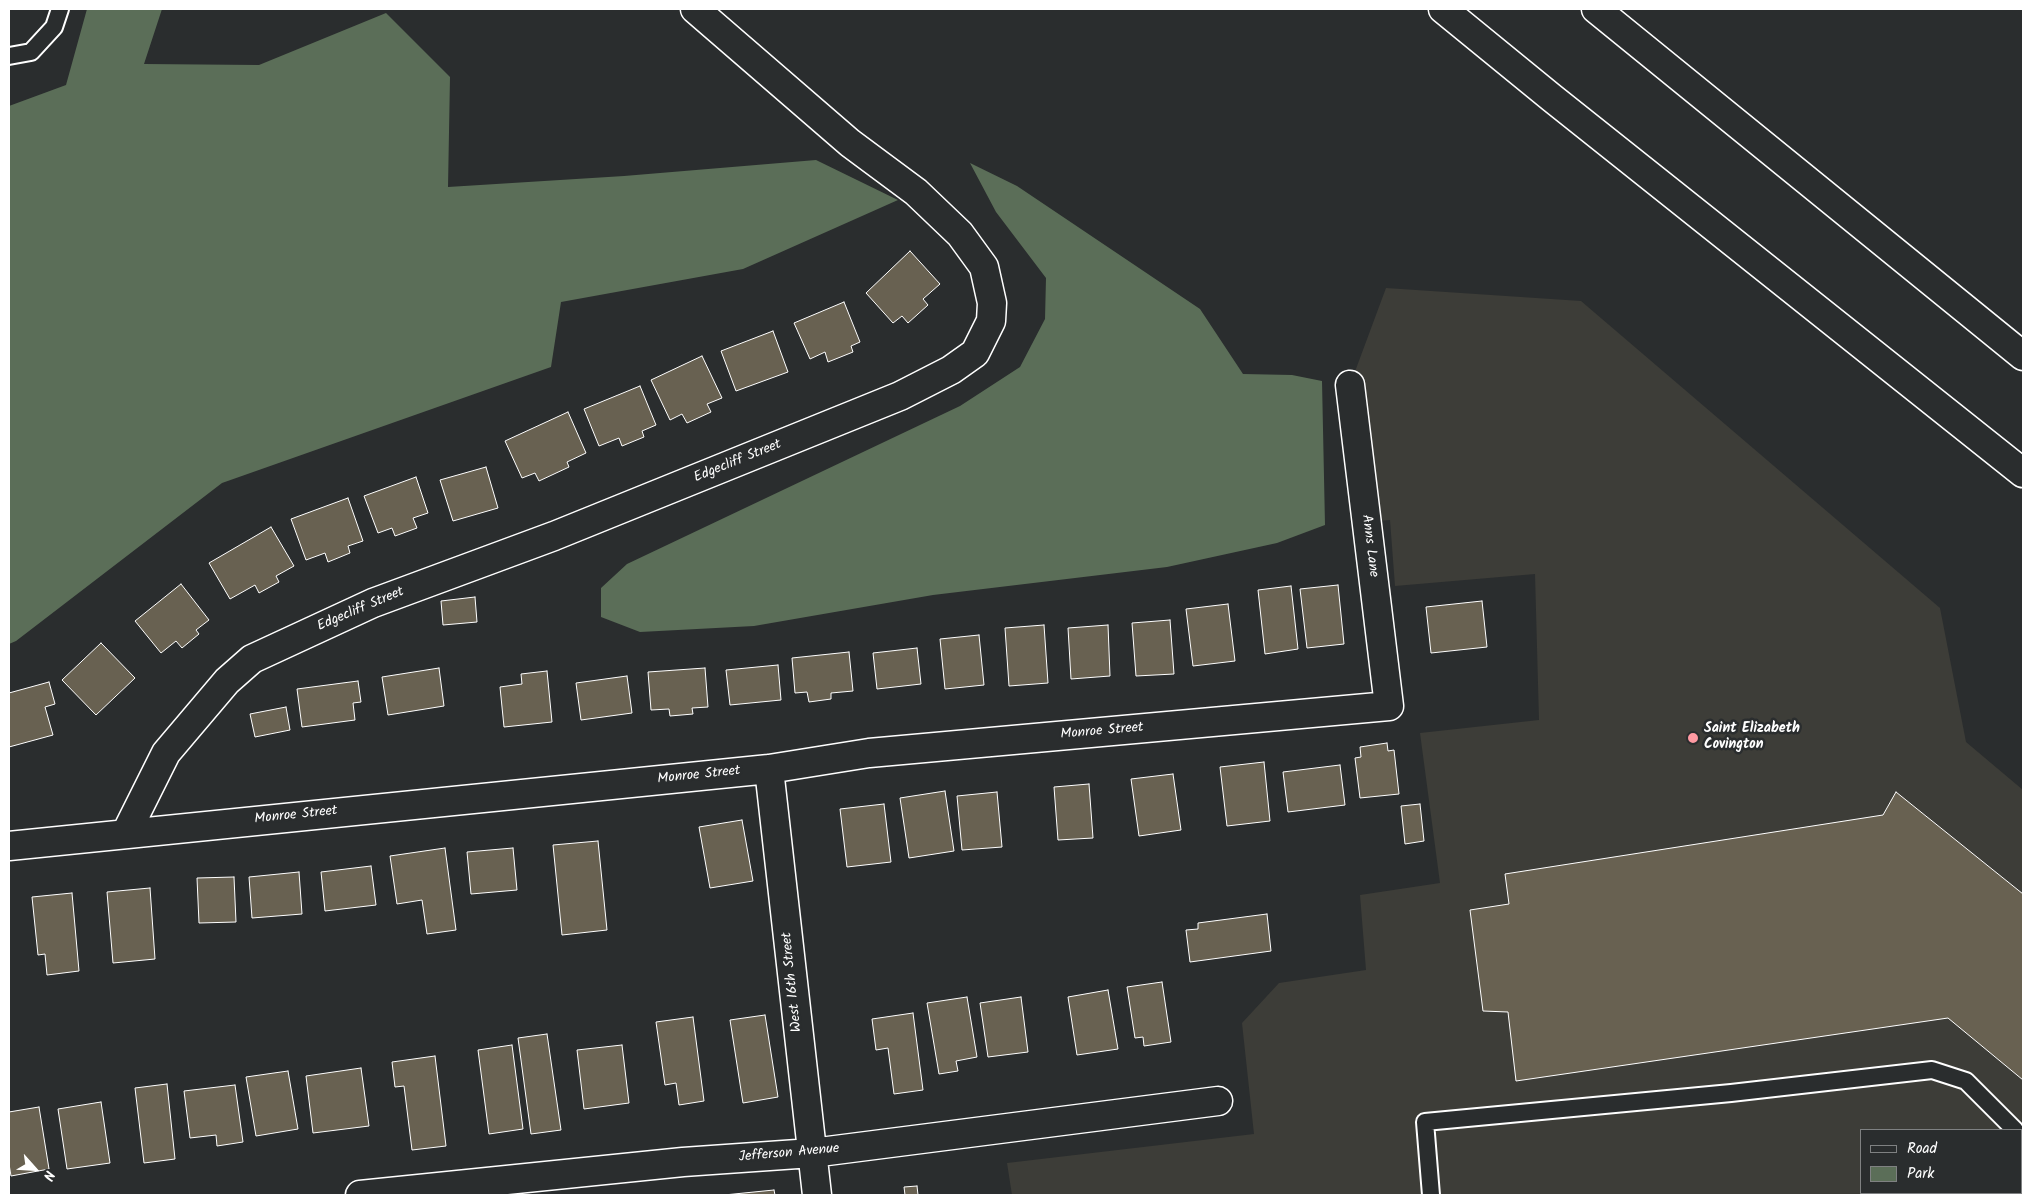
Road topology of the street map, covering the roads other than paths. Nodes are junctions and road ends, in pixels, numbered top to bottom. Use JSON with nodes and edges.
{"nodes":[{"id":1,"x":60,"y":9,"type":"edge"},
{"id":2,"x":694,"y":9,"type":"edge"},
{"id":3,"x":1443,"y":9,"type":"edge"},
{"id":4,"x":1596,"y":9,"type":"edge"},
{"id":5,"x":9,"y":56,"type":"edge"},
{"id":6,"x":1975,"y":317,"type":"junction"},
{"id":7,"x":2023,"y":344,"type":"edge"},
{"id":8,"x":2023,"y":356,"type":"edge"},
{"id":9,"x":1350,"y":385,"type":"dead end"},
{"id":10,"x":2023,"y":473,"type":"edge"},
{"id":11,"x":1389,"y":706,"type":"joint"},
{"id":12,"x":769,"y":769,"type":"junction"},
{"id":13,"x":126,"y":832,"type":"junction"},
{"id":14,"x":9,"y":846,"type":"edge"},
{"id":15,"x":1218,"y":1101,"type":"dead end"},
{"id":16,"x":2014,"y":1129,"type":"edge"},
{"id":17,"x":812,"y":1154,"type":"junction"},
{"id":18,"x":360,"y":1195,"type":"edge"},
{"id":19,"x":817,"y":1195,"type":"edge"},
{"id":20,"x":1431,"y":1195,"type":"edge"}],
"edges":[{"from":1,"to":5,"type":"lane"},
{"from":2,"to":13,"type":"main road","name":"Edgecliff Street"},
{"from":3,"to":10,"type":"main road"},
{"from":4,"to":6,"type":"main road"},
{"from":6,"to":7,"type":"main road"},
{"from":6,"to":8,"type":"main road"},
{"from":9,"to":11,"type":"main road","name":"Anns Lane"},
{"from":11,"to":12,"type":"main road","name":"Monroe Street"},
{"from":12,"to":13,"type":"main road","name":"Monroe Street"},
{"from":12,"to":17,"type":"main road","name":"West 16th Street"},
{"from":13,"to":14,"type":"main road","name":"Monroe Street"},
{"from":15,"to":17,"type":"main road","name":"Jefferson Avenue"},
{"from":16,"to":20,"type":"lane"},
{"from":17,"to":18,"type":"main road","name":"Jefferson Avenue"},
{"from":17,"to":19,"type":"main road","name":"West 16th Street"}]}
